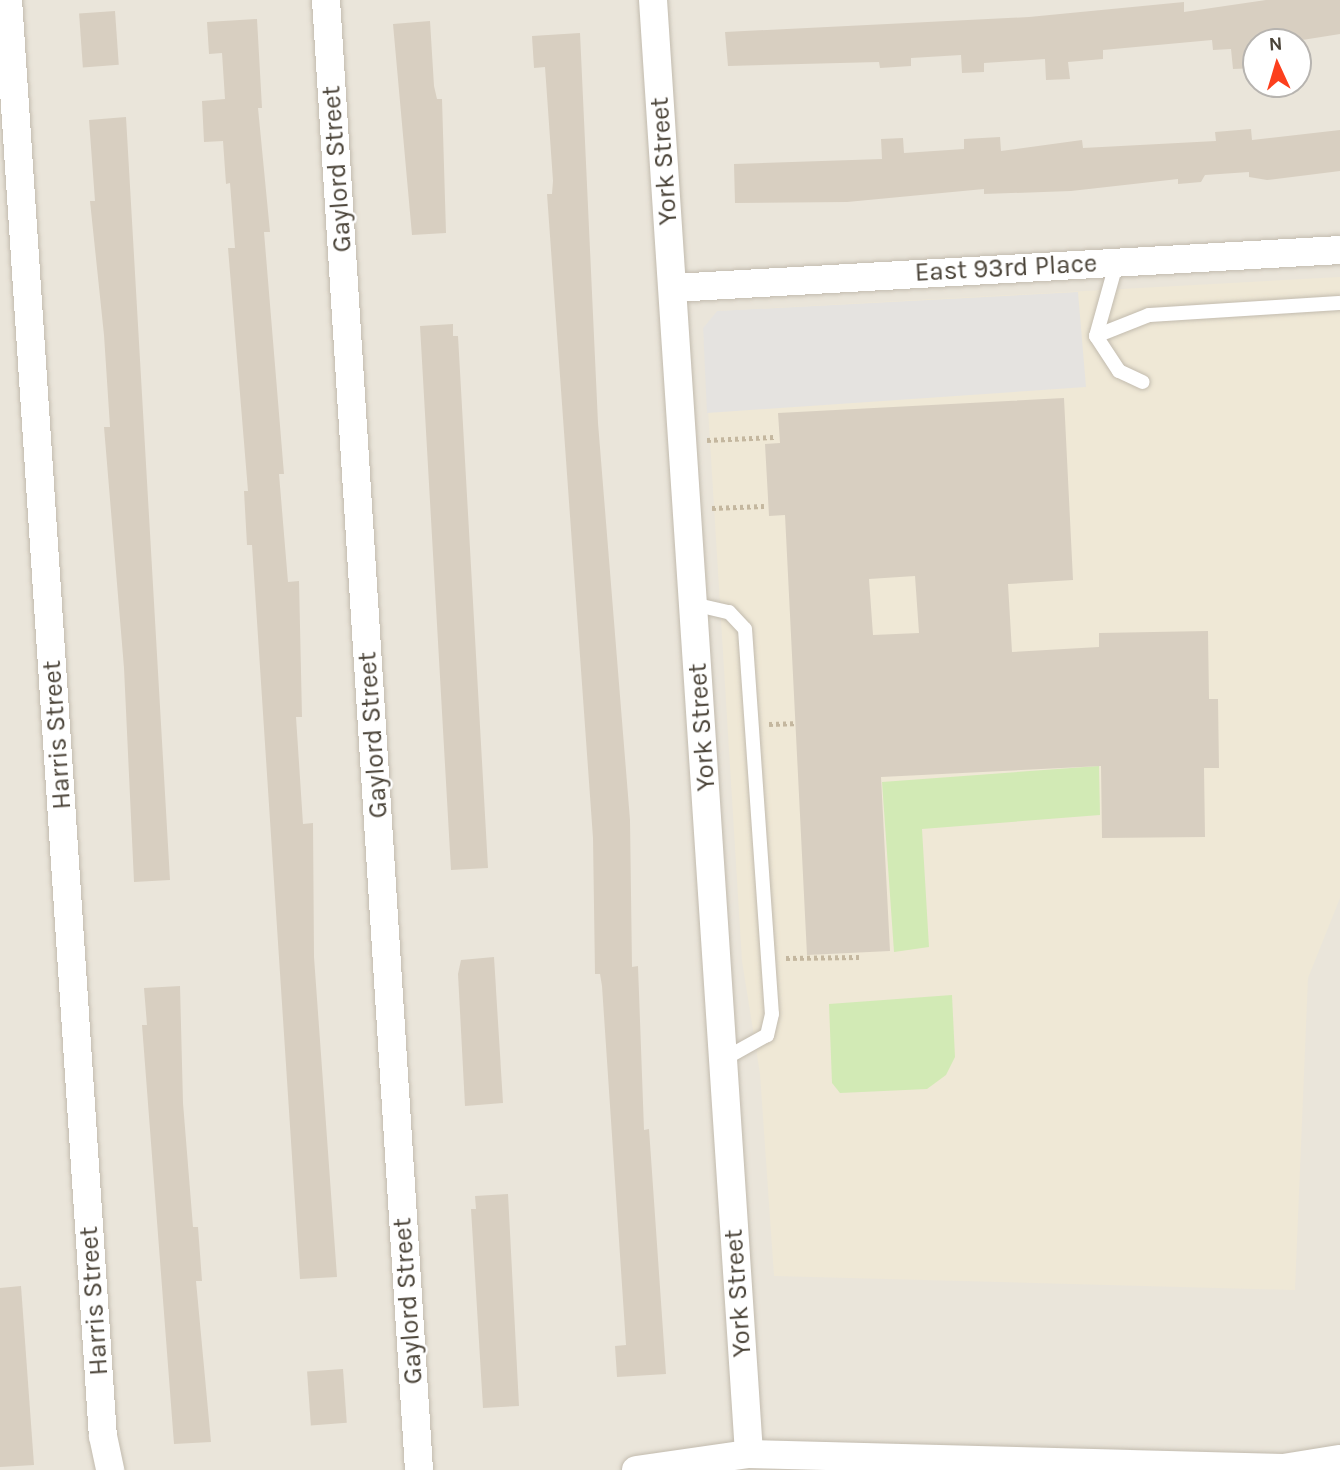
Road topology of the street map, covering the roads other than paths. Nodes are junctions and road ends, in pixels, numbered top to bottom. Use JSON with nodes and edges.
{"nodes":[{"id":1,"x":8,"y":0,"type":"edge"},
{"id":2,"x":326,"y":0,"type":"edge"},
{"id":3,"x":653,"y":0,"type":"edge"},
{"id":4,"x":1340,"y":250,"type":"edge"},
{"id":5,"x":1117,"y":261,"type":"junction"},
{"id":6,"x":673,"y":288,"type":"junction"},
{"id":7,"x":1340,"y":303,"type":"edge"},
{"id":8,"x":1096,"y":336,"type":"junction"},
{"id":9,"x":1143,"y":382,"type":"dead end"},
{"id":10,"x":693,"y":604,"type":"junction"},
{"id":11,"x":724,"y":1059,"type":"junction"},
{"id":12,"x":749,"y":1454,"type":"junction"},
{"id":13,"x":1340,"y":1459,"type":"edge"},
{"id":14,"x":1051,"y":1464,"type":"edge"},
{"id":15,"x":110,"y":1470,"type":"edge"},
{"id":16,"x":418,"y":1470,"type":"edge"},
{"id":17,"x":636,"y":1470,"type":"edge"}],
"edges":[{"from":1,"to":15,"type":"street","name":"Harris Street"},
{"from":2,"to":16,"type":"street","name":"Gaylord Street"},
{"from":3,"to":6,"type":"street","name":"York Street"},
{"from":4,"to":5,"type":"street","name":"East 93rd Place"},
{"from":5,"to":6,"type":"street","name":"East 93rd Place"},
{"from":5,"to":8,"type":"lane"},
{"from":6,"to":10,"type":"street","name":"York Street"},
{"from":7,"to":8,"type":"lane"},
{"from":8,"to":9,"type":"lane"},
{"from":10,"to":11,"type":"street","name":"York Street"},
{"from":10,"to":11,"type":"lane"},
{"from":11,"to":12,"type":"street","name":"York Street"},
{"from":12,"to":14,"type":"street"},
{"from":12,"to":17,"type":"street"},
{"from":13,"to":14,"type":"street"}]}
